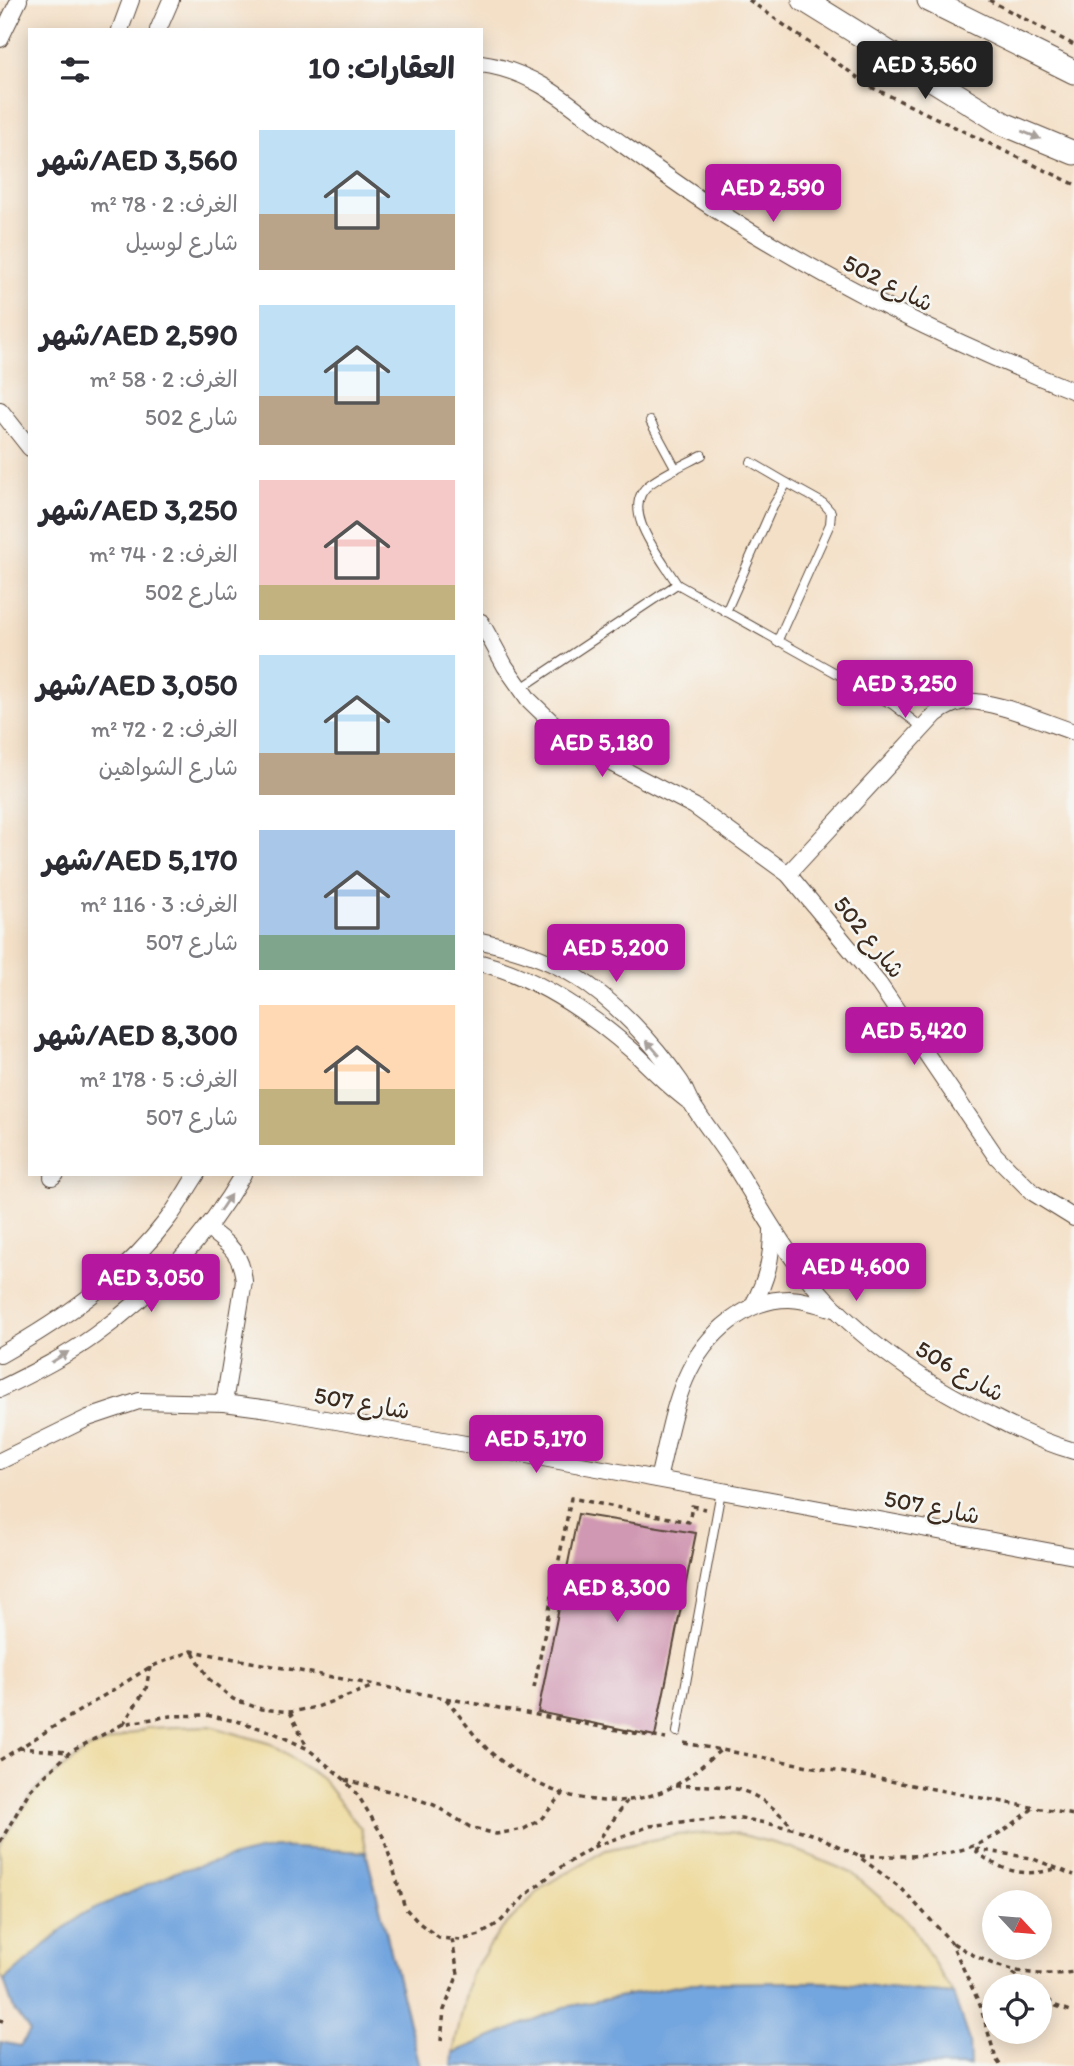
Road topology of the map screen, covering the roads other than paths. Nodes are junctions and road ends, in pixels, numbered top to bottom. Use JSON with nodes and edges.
{"nodes":[{"id":1,"x":19,"y":0,"type":"edge"},
{"id":2,"x":131,"y":0,"type":"edge"},
{"id":3,"x":171,"y":0,"type":"edge"},
{"id":4,"x":804,"y":0,"type":"edge"},
{"id":5,"x":929,"y":0,"type":"edge"},
{"id":6,"x":121,"y":28,"type":"edge"},
{"id":7,"x":159,"y":28,"type":"edge"},
{"id":8,"x":0,"y":39,"type":"edge"},
{"id":9,"x":483,"y":64,"type":"edge"},
{"id":10,"x":1074,"y":72,"type":"edge"},
{"id":11,"x":1074,"y":153,"type":"edge"},
{"id":12,"x":1074,"y":391,"type":"edge"},
{"id":13,"x":0,"y":410,"type":"edge"},
{"id":14,"x":650,"y":421,"type":"dead end"},
{"id":15,"x":28,"y":445,"type":"edge"},
{"id":16,"x":702,"y":455,"type":"dead end"},
{"id":17,"x":751,"y":462,"type":"dead end"},
{"id":18,"x":676,"y":469,"type":"junction"},
{"id":19,"x":786,"y":483,"type":"junction"},
{"id":20,"x":677,"y":584,"type":"junction"},
{"id":21,"x":726,"y":612,"type":"junction"},
{"id":22,"x":483,"y":626,"type":"edge"},
{"id":23,"x":777,"y":642,"type":"junction"},
{"id":24,"x":520,"y":689,"type":"junction"},
{"id":25,"x":923,"y":728,"type":"junction"},
{"id":26,"x":1074,"y":732,"type":"edge"},
{"id":27,"x":788,"y":874,"type":"junction"},
{"id":28,"x":483,"y":942,"type":"edge"},
{"id":29,"x":483,"y":964,"type":"edge"},
{"id":30,"x":692,"y":1104,"type":"junction"},
{"id":31,"x":196,"y":1176,"type":"edge"},
{"id":32,"x":242,"y":1176,"type":"edge"},
{"id":33,"x":1074,"y":1218,"type":"edge"},
{"id":34,"x":207,"y":1228,"type":"junction"},
{"id":35,"x":772,"y":1229,"type":"junction"},
{"id":36,"x":753,"y":1305,"type":"junction"},
{"id":37,"x":837,"y":1310,"type":"junction"},
{"id":38,"x":0,"y":1355,"type":"edge"},
{"id":39,"x":0,"y":1389,"type":"edge"},
{"id":40,"x":224,"y":1403,"type":"junction"},
{"id":41,"x":1074,"y":1451,"type":"edge"},
{"id":42,"x":0,"y":1461,"type":"edge"},
{"id":43,"x":658,"y":1479,"type":"junction"},
{"id":44,"x":721,"y":1491,"type":"junction"},
{"id":45,"x":1074,"y":1556,"type":"edge"},
{"id":46,"x":677,"y":1732,"type":"dead end"}],
"edges":[{"from":1,"to":8,"type":"street"},
{"from":2,"to":6,"type":"street"},
{"from":3,"to":7,"type":"street"},
{"from":4,"to":11,"type":"street","one_way":true},
{"from":5,"to":10,"type":"street"},
{"from":9,"to":12,"type":"street","name":"شارع 502"},
{"from":13,"to":15,"type":"street"},
{"from":14,"to":18,"type":"lane"},
{"from":16,"to":18,"type":"lane"},
{"from":17,"to":19,"type":"lane"},
{"from":18,"to":20,"type":"lane"},
{"from":19,"to":21,"type":"lane"},
{"from":19,"to":23,"type":"lane"},
{"from":20,"to":21,"type":"lane"},
{"from":20,"to":24,"type":"lane"},
{"from":21,"to":23,"type":"lane"},
{"from":22,"to":24,"type":"street","name":"شارع 502"},
{"from":23,"to":25,"type":"lane"},
{"from":24,"to":27,"type":"street","name":"شارع 502"},
{"from":25,"to":26,"type":"street"},
{"from":25,"to":27,"type":"street"},
{"from":27,"to":33,"type":"street","name":"شارع 502"},
{"from":30,"to":28,"type":"street","name":"شارع 506","one_way":true},
{"from":29,"to":30,"type":"street","name":"شارع 506"},
{"from":30,"to":35,"type":"street","name":"شارع 506"},
{"from":31,"to":38,"type":"street"},
{"from":34,"to":32,"type":"street","one_way":true},
{"from":39,"to":34,"type":"street","one_way":true},
{"from":34,"to":40,"type":"street"},
{"from":35,"to":36,"type":"street"},
{"from":35,"to":37,"type":"street","name":"شارع 506"},
{"from":36,"to":37,"type":"street"},
{"from":36,"to":43,"type":"street"},
{"from":37,"to":41,"type":"street","name":"شارع 506"},
{"from":40,"to":42,"type":"street","name":"شارع 507"},
{"from":40,"to":43,"type":"street","name":"شارع 507"},
{"from":43,"to":44,"type":"street","name":"شارع 507"},
{"from":44,"to":45,"type":"street","name":"شارع 507"},
{"from":44,"to":46,"type":"lane"}]}
